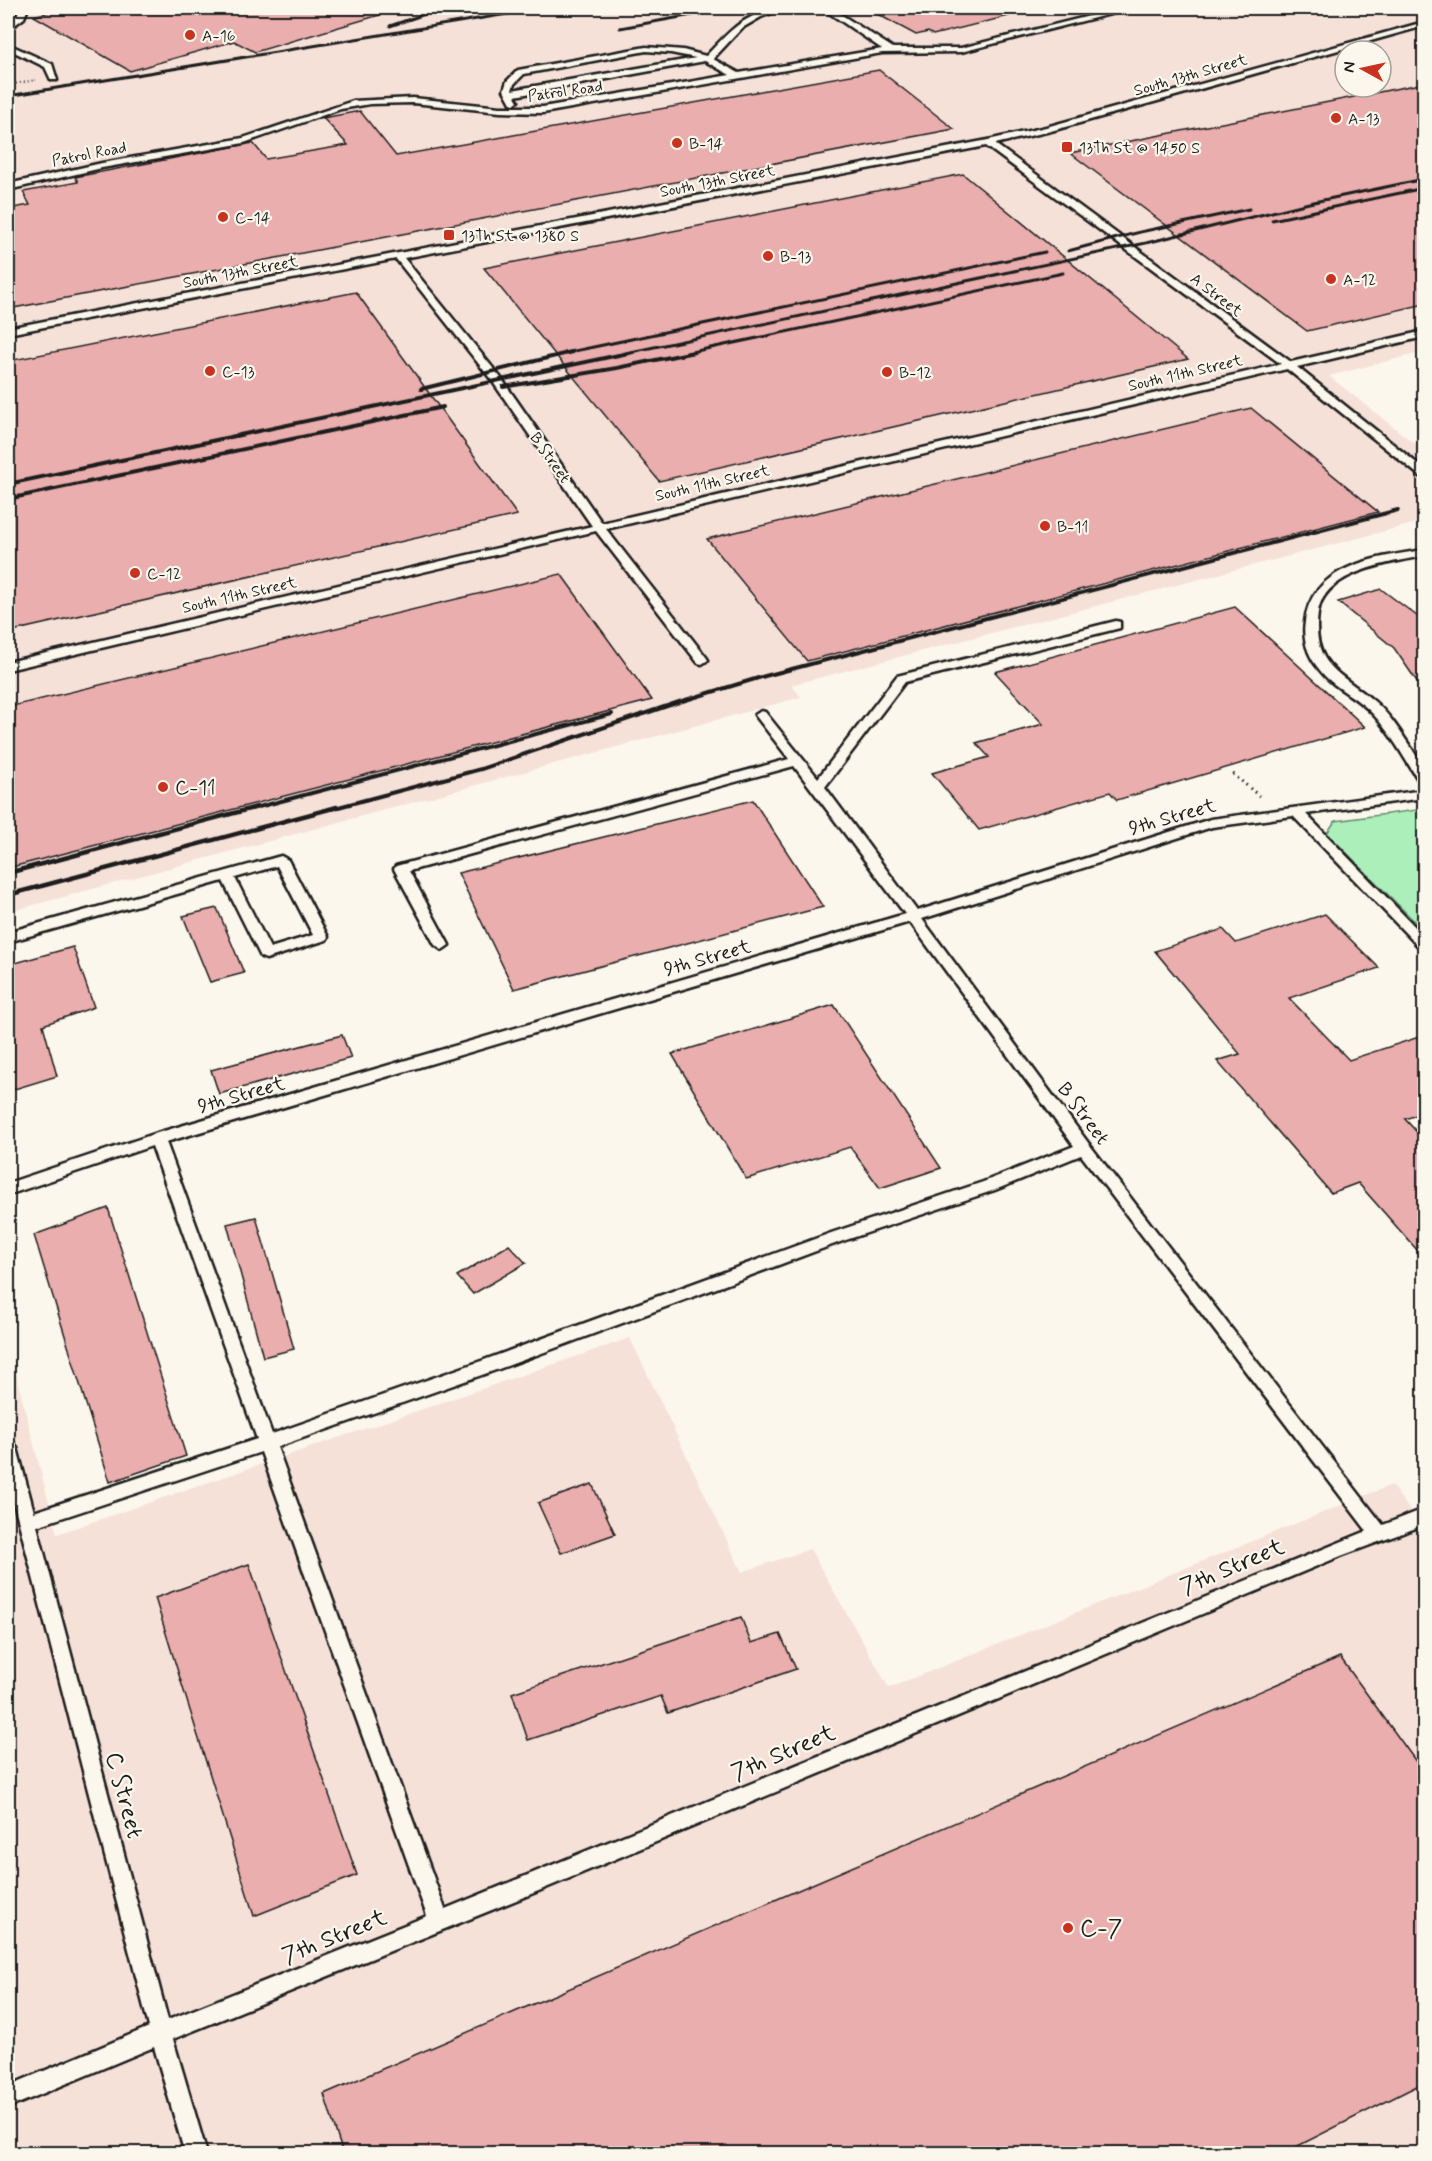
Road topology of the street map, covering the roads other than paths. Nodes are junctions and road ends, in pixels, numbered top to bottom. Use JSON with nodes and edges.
{"nodes":[{"id":1,"x":24,"y":8,"type":"edge"},
{"id":2,"x":782,"y":8,"type":"edge"},
{"id":3,"x":826,"y":8,"type":"edge"},
{"id":4,"x":1130,"y":8,"type":"edge"},
{"id":5,"x":1425,"y":24,"type":"edge"},
{"id":6,"x":8,"y":28,"type":"edge"},
{"id":7,"x":8,"y":46,"type":"edge"},
{"id":8,"x":891,"y":51,"type":"junction"},
{"id":9,"x":709,"y":58,"type":"junction"},
{"id":10,"x":738,"y":77,"type":"junction"},
{"id":11,"x":54,"y":78,"type":"road end"},
{"id":12,"x":510,"y":94,"type":"junction"},
{"id":13,"x":520,"y":111,"type":"junction"},
{"id":14,"x":988,"y":143,"type":"junction"},
{"id":15,"x":8,"y":187,"type":"edge"},
{"id":16,"x":398,"y":256,"type":"junction"},
{"id":17,"x":8,"y":332,"type":"edge"},
{"id":18,"x":1425,"y":334,"type":"edge"},
{"id":19,"x":1288,"y":365,"type":"junction"},
{"id":20,"x":1425,"y":474,"type":"edge"},
{"id":21,"x":598,"y":526,"type":"junction"},
{"id":22,"x":1425,"y":553,"type":"edge"},
{"id":23,"x":1116,"y":625,"type":"dead end"},
{"id":24,"x":702,"y":660,"type":"dead end"},
{"id":25,"x":8,"y":666,"type":"edge"},
{"id":26,"x":761,"y":715,"type":"dead end"},
{"id":27,"x":797,"y":761,"type":"junction"},
{"id":28,"x":1425,"y":778,"type":"edge"},
{"id":29,"x":818,"y":787,"type":"junction"},
{"id":30,"x":1425,"y":794,"type":"edge"},
{"id":31,"x":1295,"y":810,"type":"junction"},
{"id":32,"x":227,"y":876,"type":"junction"},
{"id":33,"x":912,"y":917,"type":"junction"},
{"id":34,"x":8,"y":937,"type":"edge"},
{"id":35,"x":1425,"y":944,"type":"edge"},
{"id":36,"x":442,"y":945,"type":"dead end"},
{"id":37,"x":157,"y":1139,"type":"junction"},
{"id":38,"x":1084,"y":1148,"type":"junction"},
{"id":39,"x":8,"y":1189,"type":"edge"},
{"id":40,"x":267,"y":1443,"type":"junction"},
{"id":41,"x":8,"y":1448,"type":"edge"},
{"id":42,"x":1425,"y":1517,"type":"edge"},
{"id":43,"x":27,"y":1522,"type":"junction"},
{"id":44,"x":1379,"y":1533,"type":"junction"},
{"id":45,"x":439,"y":1921,"type":"junction"},
{"id":46,"x":161,"y":2032,"type":"junction"},
{"id":47,"x":8,"y":2097,"type":"edge"},
{"id":48,"x":196,"y":2154,"type":"edge"}],
"edges":[{"from":1,"to":6,"type":"lane"},
{"from":2,"to":9,"type":"lane"},
{"from":3,"to":8,"type":"lane"},
{"from":4,"to":8,"type":"lane","name":"Patrol Road"},
{"from":5,"to":14,"type":"lane","name":"South 13th Street"},
{"from":7,"to":11,"type":"lane"},
{"from":8,"to":10,"type":"lane","name":"Patrol Road"},
{"from":9,"to":10,"type":"lane"},
{"from":9,"to":12,"type":"lane"},
{"from":9,"to":12,"type":"lane"},
{"from":10,"to":13,"type":"lane","name":"Patrol Road"},
{"from":12,"to":13,"type":"lane"},
{"from":13,"to":15,"type":"lane","name":"Patrol Road"},
{"from":14,"to":16,"type":"lane","name":"South 13th Street"},
{"from":14,"to":19,"type":"lane","name":"A Street"},
{"from":16,"to":17,"type":"lane","name":"South 13th Street"},
{"from":16,"to":21,"type":"lane","name":"B Street"},
{"from":18,"to":19,"type":"lane","name":"South 11th Street"},
{"from":19,"to":20,"type":"lane","name":"A Street"},
{"from":19,"to":21,"type":"lane","name":"South 11th Street"},
{"from":21,"to":24,"type":"lane","name":"B Street"},
{"from":21,"to":25,"type":"lane","name":"South 11th Street"},
{"from":22,"to":28,"type":"lane"},
{"from":23,"to":29,"type":"lane"},
{"from":26,"to":27,"type":"lane","name":"B Street"},
{"from":27,"to":29,"type":"lane","name":"B Street"},
{"from":27,"to":36,"type":"lane"},
{"from":29,"to":33,"type":"lane","name":"B Street"},
{"from":30,"to":31,"type":"lane","name":"9th Street"},
{"from":31,"to":33,"type":"lane","name":"9th Street"},
{"from":31,"to":35,"type":"lane"},
{"from":32,"to":32,"type":"lane"},
{"from":32,"to":34,"type":"lane"},
{"from":33,"to":37,"type":"lane","name":"9th Street"},
{"from":33,"to":38,"type":"lane","name":"B Street"},
{"from":37,"to":39,"type":"lane","name":"9th Street"},
{"from":37,"to":40,"type":"lane"},
{"from":38,"to":40,"type":"lane"},
{"from":38,"to":44,"type":"lane","name":"B Street"},
{"from":40,"to":43,"type":"lane"},
{"from":40,"to":45,"type":"lane"},
{"from":41,"to":43,"type":"lane","name":"C Street"},
{"from":42,"to":44,"type":"lane","name":"7th Street"},
{"from":43,"to":46,"type":"lane","name":"C Street"},
{"from":44,"to":45,"type":"lane","name":"7th Street"},
{"from":45,"to":46,"type":"lane","name":"7th Street"},
{"from":46,"to":47,"type":"lane","name":"7th Street"},
{"from":46,"to":48,"type":"lane","name":"C Street"}]}
